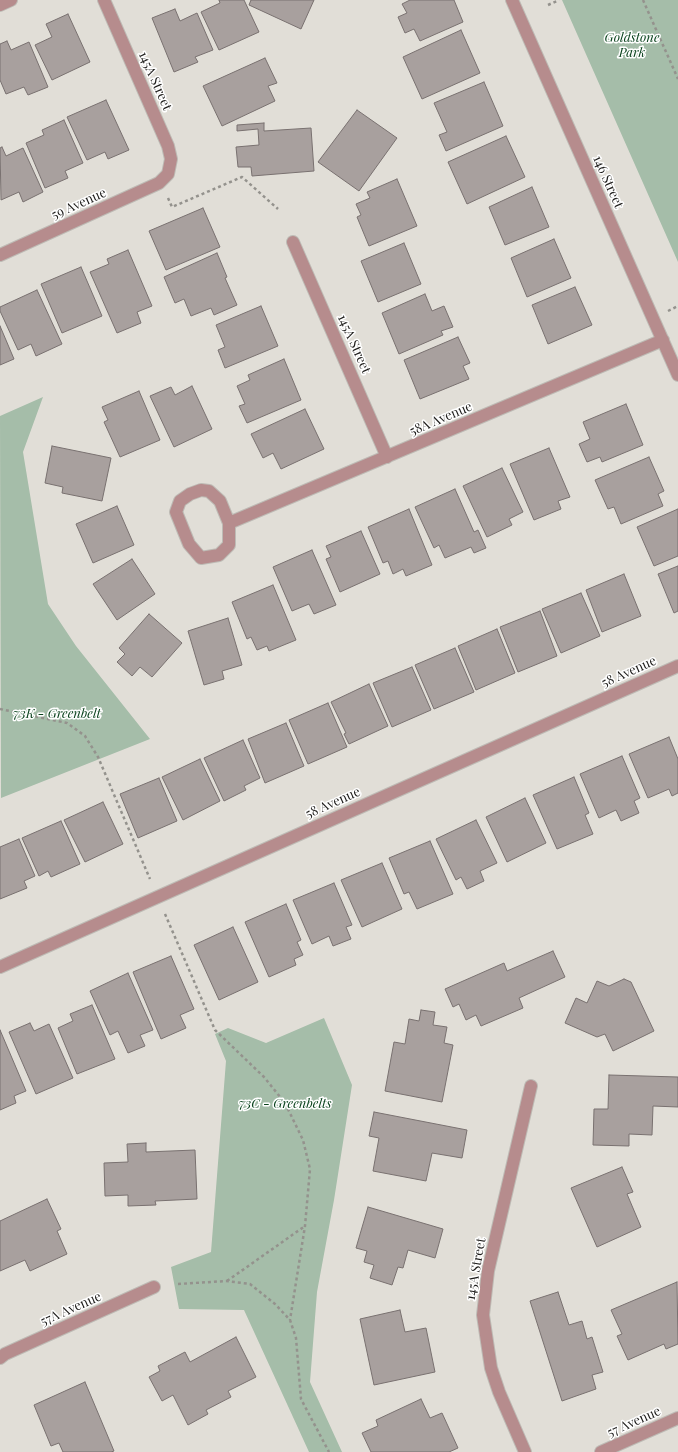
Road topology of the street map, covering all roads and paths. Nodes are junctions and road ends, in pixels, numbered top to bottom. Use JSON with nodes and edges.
{"nodes":[{"id":1,"x":11,"y":0,"type":"edge"},
{"id":2,"x":104,"y":0,"type":"edge"},
{"id":3,"x":512,"y":0,"type":"edge"},
{"id":4,"x":559,"y":0,"type":"edge"},
{"id":5,"x":643,"y":0,"type":"edge"},
{"id":6,"x":0,"y":5,"type":"edge"},
{"id":7,"x":548,"y":5,"type":"dead end"},
{"id":8,"x":678,"y":79,"type":"edge"},
{"id":9,"x":168,"y":174,"type":"joint"},
{"id":10,"x":166,"y":194,"type":"dead end"},
{"id":11,"x":278,"y":208,"type":"dead end"},
{"id":12,"x":293,"y":242,"type":"dead end"},
{"id":13,"x":0,"y":255,"type":"edge"},
{"id":14,"x":678,"y":306,"type":"edge"},
{"id":15,"x":664,"y":312,"type":"dead end"},
{"id":16,"x":663,"y":340,"type":"junction"},
{"id":17,"x":678,"y":375,"type":"edge"},
{"id":18,"x":387,"y":457,"type":"junction"},
{"id":19,"x":229,"y":522,"type":"junction"},
{"id":20,"x":678,"y":666,"type":"edge"},
{"id":21,"x":0,"y":709,"type":"edge"},
{"id":22,"x":150,"y":879,"type":"dead end"},
{"id":23,"x":165,"y":914,"type":"dead end"},
{"id":24,"x":0,"y":967,"type":"edge"},
{"id":25,"x":531,"y":1086,"type":"dead end"},
{"id":26,"x":305,"y":1226,"type":"junction"},
{"id":27,"x":226,"y":1281,"type":"junction"},
{"id":28,"x":178,"y":1284,"type":"dead end"},
{"id":29,"x":154,"y":1287,"type":"dead end"},
{"id":30,"x":290,"y":1320,"type":"junction"},
{"id":31,"x":0,"y":1358,"type":"edge"},
{"id":32,"x":678,"y":1418,"type":"edge"},
{"id":33,"x":329,"y":1452,"type":"edge"},
{"id":34,"x":525,"y":1452,"type":"edge"},
{"id":35,"x":601,"y":1452,"type":"edge"}],
"edges":[{"from":1,"to":6,"type":"street"},
{"from":2,"to":9,"type":"street","name":"145A Street"},
{"from":3,"to":16,"type":"street","name":"146 Street"},
{"from":4,"to":7,"type":"path"},
{"from":5,"to":8,"type":"path"},
{"from":9,"to":13,"type":"street","name":"59 Avenue"},
{"from":10,"to":11,"type":"path"},
{"from":12,"to":18,"type":"street","name":"145A Street"},
{"from":14,"to":15,"type":"path"},
{"from":16,"to":17,"type":"street","name":"146 Street"},
{"from":16,"to":18,"type":"street","name":"58A Avenue"},
{"from":18,"to":19,"type":"street","name":"58A Avenue"},
{"from":19,"to":19,"type":"street"},
{"from":20,"to":24,"type":"street","name":"58 Avenue"},
{"from":21,"to":22,"type":"path"},
{"from":23,"to":26,"type":"path"},
{"from":25,"to":34,"type":"street","name":"145A Street"},
{"from":26,"to":27,"type":"path"},
{"from":26,"to":30,"type":"path"},
{"from":27,"to":28,"type":"path"},
{"from":27,"to":30,"type":"path"},
{"from":29,"to":31,"type":"street","name":"57A Avenue"},
{"from":30,"to":33,"type":"path"},
{"from":32,"to":35,"type":"street","name":"57 Avenue"}]}
